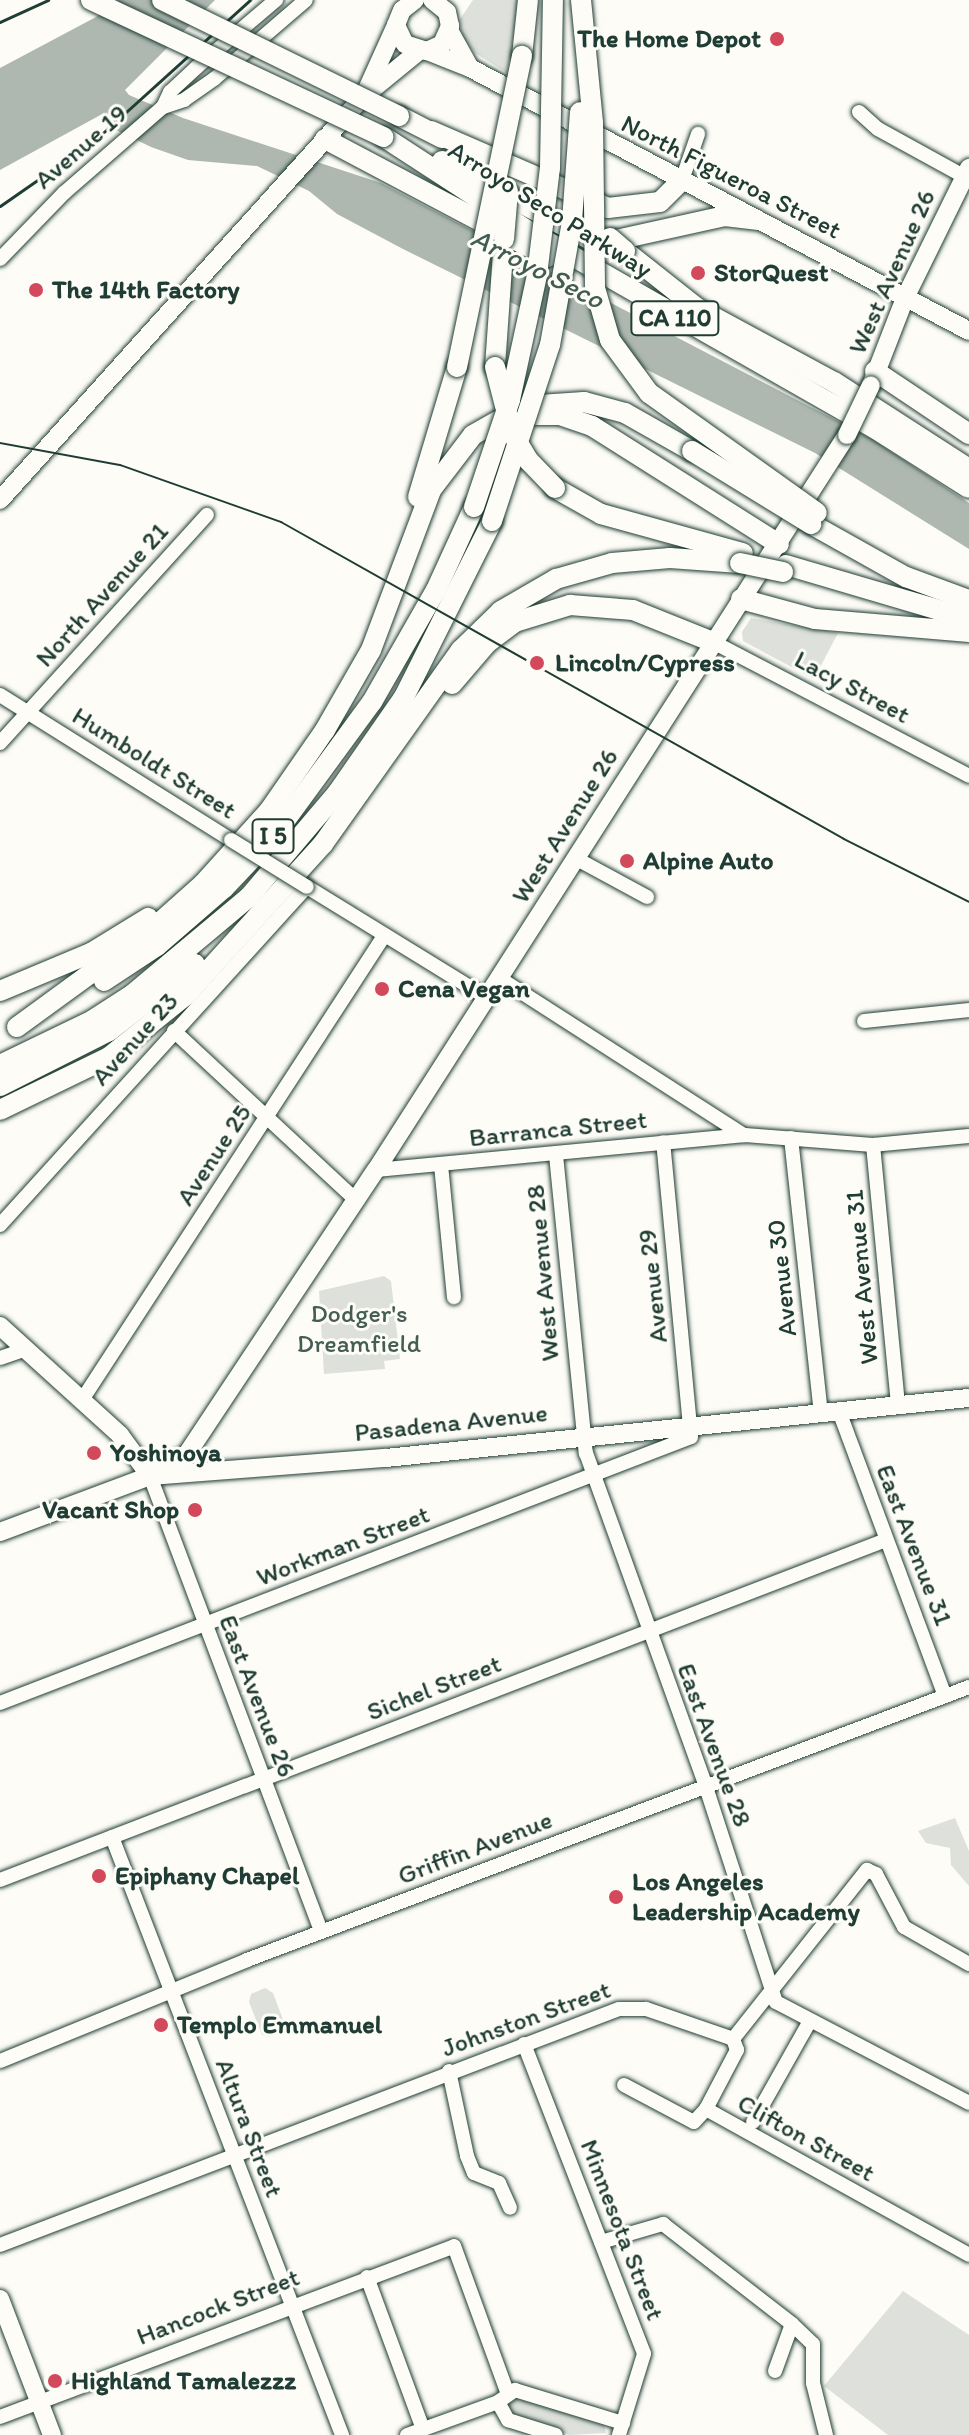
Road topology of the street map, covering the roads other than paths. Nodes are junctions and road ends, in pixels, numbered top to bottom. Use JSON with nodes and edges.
{"nodes":[{"id":1,"x":91,"y":0,"type":"edge"},
{"id":2,"x":162,"y":0,"type":"edge"},
{"id":3,"x":276,"y":0,"type":"edge"},
{"id":4,"x":306,"y":0,"type":"edge"},
{"id":5,"x":415,"y":0,"type":"edge"},
{"id":6,"x":432,"y":0,"type":"edge"},
{"id":7,"x":459,"y":0,"type":"edge"},
{"id":8,"x":528,"y":0,"type":"edge"},
{"id":9,"x":553,"y":0,"type":"edge"},
{"id":10,"x":580,"y":0,"type":"edge"},
{"id":11,"x":395,"y":14,"type":"edge"},
{"id":12,"x":450,"y":25,"type":"junction"},
{"id":13,"x":423,"y":51,"type":"junction"},
{"id":14,"x":522,"y":56,"type":"junction"},
{"id":15,"x":470,"y":68,"type":"junction"},
{"id":16,"x":364,"y":96,"type":"junction"},
{"id":17,"x":163,"y":107,"type":"junction"},
{"id":18,"x":859,"y":112,"type":"dead end"},
{"id":19,"x":431,"y":131,"type":"junction"},
{"id":20,"x":698,"y":134,"type":"dead end"},
{"id":21,"x":385,"y":137,"type":"junction"},
{"id":22,"x":319,"y":146,"type":"junction"},
{"id":23,"x":967,"y":174,"type":"edge"},
{"id":24,"x":682,"y":180,"type":"junction"},
{"id":25,"x":757,"y":220,"type":"junction"},
{"id":26,"x":0,"y":259,"type":"edge"},
{"id":27,"x":905,"y":298,"type":"junction"},
{"id":28,"x":695,"y":330,"type":"junction"},
{"id":29,"x":969,"y":331,"type":"edge"},
{"id":30,"x":873,"y":378,"type":"junction"},
{"id":31,"x":969,"y":434,"type":"edge"},
{"id":32,"x":969,"y":469,"type":"edge"},
{"id":33,"x":969,"y":488,"type":"edge"},
{"id":34,"x":0,"y":500,"type":"edge"},
{"id":35,"x":429,"y":502,"type":"junction"},
{"id":36,"x":207,"y":515,"type":"dead end"},
{"id":37,"x":814,"y":518,"type":"junction"},
{"id":38,"x":779,"y":544,"type":"junction"},
{"id":39,"x":743,"y":558,"type":"junction"},
{"id":40,"x":741,"y":599,"type":"junction"},
{"id":41,"x":969,"y":600,"type":"edge"},
{"id":42,"x":969,"y":619,"type":"edge"},
{"id":43,"x":969,"y":632,"type":"edge"},
{"id":44,"x":713,"y":642,"type":"junction"},
{"id":45,"x":351,"y":684,"type":"junction"},
{"id":46,"x":0,"y":695,"type":"edge"},
{"id":47,"x":29,"y":712,"type":"junction"},
{"id":48,"x":0,"y":743,"type":"edge"},
{"id":49,"x":378,"y":773,"type":"junction"},
{"id":50,"x":969,"y":776,"type":"edge"},
{"id":51,"x":229,"y":849,"type":"junction"},
{"id":52,"x":575,"y":858,"type":"junction"},
{"id":53,"x":307,"y":887,"type":"junction"},
{"id":54,"x":249,"y":897,"type":"junction"},
{"id":55,"x":647,"y":897,"type":"dead end"},
{"id":56,"x":384,"y":936,"type":"junction"},
{"id":57,"x":499,"y":978,"type":"junction"},
{"id":58,"x":0,"y":991,"type":"edge"},
{"id":59,"x":486,"y":997,"type":"junction"},
{"id":60,"x":969,"y":1010,"type":"edge"},
{"id":61,"x":864,"y":1021,"type":"dead end"},
{"id":62,"x":9,"y":1030,"type":"edge"},
{"id":63,"x":174,"y":1031,"type":"junction"},
{"id":64,"x":0,"y":1065,"type":"edge"},
{"id":65,"x":0,"y":1086,"type":"edge"},
{"id":66,"x":0,"y":1110,"type":"edge"},
{"id":67,"x":267,"y":1118,"type":"junction"},
{"id":68,"x":745,"y":1135,"type":"junction"},
{"id":69,"x":969,"y":1136,"type":"edge"},
{"id":70,"x":791,"y":1138,"type":"junction"},
{"id":71,"x":663,"y":1142,"type":"junction"},
{"id":72,"x":873,"y":1145,"type":"junction"},
{"id":73,"x":556,"y":1155,"type":"junction"},
{"id":74,"x":441,"y":1165,"type":"junction"},
{"id":75,"x":376,"y":1170,"type":"junction"},
{"id":76,"x":355,"y":1199,"type":"junction"},
{"id":77,"x":0,"y":1225,"type":"edge"},
{"id":78,"x":454,"y":1297,"type":"dead end"},
{"id":79,"x":0,"y":1326,"type":"edge"},
{"id":80,"x":26,"y":1349,"type":"junction"},
{"id":81,"x":0,"y":1358,"type":"edge"},
{"id":82,"x":969,"y":1398,"type":"edge"},
{"id":83,"x":82,"y":1400,"type":"junction"},
{"id":84,"x":898,"y":1405,"type":"junction"},
{"id":85,"x":830,"y":1411,"type":"junction"},
{"id":86,"x":692,"y":1425,"type":"junction"},
{"id":87,"x":583,"y":1435,"type":"junction"},
{"id":88,"x":150,"y":1476,"type":"junction"},
{"id":89,"x":594,"y":1476,"type":"junction"},
{"id":90,"x":0,"y":1532,"type":"edge"},
{"id":91,"x":886,"y":1540,"type":"junction"},
{"id":92,"x":205,"y":1625,"type":"junction"},
{"id":93,"x":648,"y":1632,"type":"junction"},
{"id":94,"x":969,"y":1687,"type":"edge"},
{"id":95,"x":945,"y":1696,"type":"junction"},
{"id":96,"x":0,"y":1703,"type":"edge"},
{"id":97,"x":263,"y":1777,"type":"junction"},
{"id":98,"x":705,"y":1784,"type":"junction"},
{"id":99,"x":112,"y":1837,"type":"junction"},
{"id":100,"x":0,"y":1880,"type":"edge"},
{"id":101,"x":321,"y":1932,"type":"junction"},
{"id":102,"x":969,"y":1964,"type":"edge"},
{"id":103,"x":771,"y":1988,"type":"junction"},
{"id":104,"x":171,"y":1990,"type":"junction"},
{"id":105,"x":810,"y":2021,"type":"junction"},
{"id":106,"x":733,"y":2039,"type":"junction"},
{"id":107,"x":524,"y":2044,"type":"junction"},
{"id":108,"x":0,"y":2061,"type":"edge"},
{"id":109,"x":449,"y":2071,"type":"junction"},
{"id":110,"x":624,"y":2085,"type":"dead end"},
{"id":111,"x":969,"y":2103,"type":"edge"},
{"id":112,"x":706,"y":2109,"type":"junction"},
{"id":113,"x":753,"y":2122,"type":"dead end"},
{"id":114,"x":234,"y":2155,"type":"junction"},
{"id":115,"x":510,"y":2208,"type":"dead end"},
{"id":116,"x":601,"y":2242,"type":"junction"},
{"id":117,"x":0,"y":2245,"type":"edge"},
{"id":118,"x":969,"y":2255,"type":"edge"},
{"id":119,"x":367,"y":2277,"type":"junction"},
{"id":120,"x":0,"y":2299,"type":"edge"},
{"id":121,"x":292,"y":2304,"type":"junction"},
{"id":122,"x":792,"y":2324,"type":"junction"},
{"id":123,"x":775,"y":2371,"type":"dead end"},
{"id":124,"x":503,"y":2397,"type":"junction"},
{"id":125,"x":39,"y":2401,"type":"junction"},
{"id":126,"x":0,"y":2417,"type":"edge"},
{"id":127,"x":621,"y":2429,"type":"edge"},
{"id":128,"x":414,"y":2433,"type":"edge"},
{"id":129,"x":52,"y":2435,"type":"edge"},
{"id":130,"x":342,"y":2435,"type":"edge"},
{"id":131,"x":556,"y":2435,"type":"edge"},
{"id":132,"x":826,"y":2435,"type":"edge"}],
"edges":[{"from":1,"to":21,"type":"highway","name":"Arroyo Seco Parkway","number":"CA 110","bridge":true},
{"from":2,"to":19,"type":"highway","name":"Arroyo Seco Parkway","number":"CA 110","bridge":true},
{"from":3,"to":17,"type":"street","name":"Avenue 19"},
{"from":4,"to":17,"type":"street","name":"Avenue 19"},
{"from":5,"to":11,"type":"main road"},
{"from":6,"to":12,"type":"main road"},
{"from":7,"to":12,"type":"main road"},
{"from":8,"to":14,"type":"highway"},
{"from":9,"to":62,"type":"highway","number":"I 5","bridge":true},
{"from":10,"to":37,"type":"highway","bridge":true},
{"from":10,"to":54,"type":"highway","number":"I 5","bridge":true},
{"from":11,"to":13,"type":"main road"},
{"from":11,"to":16,"type":"main road"},
{"from":12,"to":13,"type":"main road"},
{"from":12,"to":15,"type":"main road"},
{"from":13,"to":15,"type":"main road","name":"North Figueroa Street"},
{"from":13,"to":16,"type":"main road"},
{"from":14,"to":39,"type":"highway","bridge":true},
{"from":14,"to":45,"type":"highway","bridge":true},
{"from":15,"to":24,"type":"main road","name":"North Figueroa Street"},
{"from":16,"to":22,"type":"main road"},
{"from":17,"to":26,"type":"street","name":"Avenue 19"},
{"from":18,"to":23,"type":"street"},
{"from":19,"to":24,"type":"highway"},
{"from":19,"to":32,"type":"highway","name":"Arroyo Seco Parkway","number":"CA 110"},
{"from":20,"to":24,"type":"street"},
{"from":21,"to":25,"type":"highway"},
{"from":21,"to":28,"type":"highway","name":"Arroyo Seco Parkway","number":"CA 110"},
{"from":22,"to":28,"type":"highway"},
{"from":22,"to":34,"type":"main road"},
{"from":23,"to":27,"type":"main road","name":"West Avenue 26"},
{"from":24,"to":25,"type":"main road","name":"North Figueroa Street"},
{"from":25,"to":27,"type":"main road","name":"North Figueroa Street"},
{"from":27,"to":29,"type":"main road","name":"North Figueroa Street"},
{"from":27,"to":30,"type":"main road","name":"West Avenue 26"},
{"from":28,"to":33,"type":"highway","name":"Arroyo Seco Parkway","number":"CA 110"},
{"from":30,"to":31,"type":"highway"},
{"from":30,"to":38,"type":"main road","name":"West Avenue 26","bridge":true},
{"from":35,"to":37,"type":"highway","bridge":true},
{"from":35,"to":38,"type":"highway"},
{"from":35,"to":45,"type":"highway"},
{"from":36,"to":47,"type":"street","name":"North Avenue 21"},
{"from":37,"to":41,"type":"highway"},
{"from":38,"to":40,"type":"main road","name":"West Avenue 26"},
{"from":39,"to":42,"type":"highway"},
{"from":39,"to":49,"type":"highway"},
{"from":40,"to":43,"type":"highway"},
{"from":40,"to":44,"type":"main road","name":"West Avenue 26"},
{"from":44,"to":49,"type":"highway"},
{"from":44,"to":50,"type":"street","name":"Lacy Street"},
{"from":44,"to":52,"type":"main road","name":"West Avenue 26"},
{"from":45,"to":51,"type":"highway"},
{"from":46,"to":47,"type":"street","name":"Humboldt Street"},
{"from":47,"to":48,"type":"street","name":"North Avenue 21"},
{"from":47,"to":51,"type":"street","name":"Humboldt Street"},
{"from":49,"to":66,"type":"highway"},
{"from":51,"to":53,"type":"street","name":"Humboldt Street","bridge":true},
{"from":51,"to":58,"type":"highway"},
{"from":51,"to":62,"type":"highway"},
{"from":52,"to":55,"type":"street"},
{"from":52,"to":57,"type":"main road","name":"West Avenue 26"},
{"from":53,"to":56,"type":"street","name":"Humboldt Street"},
{"from":53,"to":63,"type":"street","name":"Avenue 23"},
{"from":54,"to":64,"type":"highway","number":"I 5"},
{"from":54,"to":65,"type":"highway"},
{"from":56,"to":59,"type":"street","name":"Humboldt Street"},
{"from":56,"to":67,"type":"street","name":"Avenue 25"},
{"from":57,"to":59,"type":"main road","name":"West Avenue 26"},
{"from":57,"to":68,"type":"street"},
{"from":59,"to":75,"type":"main road","name":"West Avenue 26"},
{"from":60,"to":61,"type":"street"},
{"from":63,"to":67,"type":"street"},
{"from":63,"to":77,"type":"street","name":"Avenue 23"},
{"from":67,"to":76,"type":"street"},
{"from":67,"to":83,"type":"street","name":"Avenue 25"},
{"from":68,"to":70,"type":"street"},
{"from":68,"to":71,"type":"street","name":"Barranca Street"},
{"from":69,"to":72,"type":"street"},
{"from":70,"to":72,"type":"street"},
{"from":70,"to":85,"type":"street","name":"Avenue 30"},
{"from":71,"to":73,"type":"street","name":"Barranca Street"},
{"from":71,"to":86,"type":"street","name":"Avenue 29"},
{"from":72,"to":84,"type":"street","name":"West Avenue 31"},
{"from":73,"to":74,"type":"street","name":"Barranca Street"},
{"from":73,"to":87,"type":"street","name":"West Avenue 28"},
{"from":74,"to":75,"type":"street","name":"Barranca Street"},
{"from":74,"to":78,"type":"street"},
{"from":75,"to":76,"type":"main road","name":"West Avenue 26"},
{"from":76,"to":88,"type":"main road","name":"West Avenue 26"},
{"from":79,"to":80,"type":"main road"},
{"from":80,"to":81,"type":"street"},
{"from":80,"to":83,"type":"main road"},
{"from":82,"to":84,"type":"main road","name":"Pasadena Avenue"},
{"from":83,"to":88,"type":"main road"},
{"from":84,"to":85,"type":"main road","name":"Pasadena Avenue"},
{"from":85,"to":86,"type":"main road","name":"Pasadena Avenue"},
{"from":85,"to":91,"type":"street","name":"East Avenue 31"},
{"from":86,"to":87,"type":"main road","name":"Pasadena Avenue"},
{"from":86,"to":89,"type":"street","name":"Workman Street"},
{"from":87,"to":88,"type":"main road","name":"Pasadena Avenue"},
{"from":87,"to":89,"type":"street","name":"East Avenue 28"},
{"from":88,"to":90,"type":"main road"},
{"from":88,"to":92,"type":"street","name":"East Avenue 26"},
{"from":89,"to":92,"type":"street","name":"Workman Street"},
{"from":89,"to":93,"type":"street","name":"East Avenue 28"},
{"from":91,"to":93,"type":"street","name":"Sichel Street"},
{"from":91,"to":95,"type":"street","name":"East Avenue 31"},
{"from":92,"to":96,"type":"street","name":"Workman Street"},
{"from":92,"to":97,"type":"street","name":"East Avenue 26"},
{"from":93,"to":97,"type":"street","name":"Sichel Street"},
{"from":93,"to":98,"type":"street","name":"East Avenue 28"},
{"from":94,"to":95,"type":"street","name":"Griffin Avenue"},
{"from":95,"to":98,"type":"street","name":"Griffin Avenue"},
{"from":97,"to":99,"type":"street","name":"Sichel Street"},
{"from":97,"to":101,"type":"street","name":"East Avenue 26"},
{"from":98,"to":101,"type":"street","name":"Griffin Avenue"},
{"from":98,"to":103,"type":"street","name":"East Avenue 28"},
{"from":99,"to":100,"type":"street","name":"Sichel Street"},
{"from":99,"to":104,"type":"street","name":"Altura Street"},
{"from":101,"to":104,"type":"street","name":"Griffin Avenue"},
{"from":102,"to":103,"type":"street"},
{"from":103,"to":105,"type":"street","name":"East Avenue 28"},
{"from":103,"to":106,"type":"street"},
{"from":104,"to":108,"type":"street","name":"Griffin Avenue"},
{"from":104,"to":114,"type":"street","name":"Altura Street"},
{"from":105,"to":111,"type":"street","name":"East Avenue 28"},
{"from":105,"to":113,"type":"street"},
{"from":106,"to":107,"type":"street","name":"Johnston Street"},
{"from":106,"to":112,"type":"street"},
{"from":107,"to":109,"type":"street","name":"Johnston Street"},
{"from":107,"to":116,"type":"street","name":"Minnesota Street"},
{"from":109,"to":114,"type":"street","name":"Johnston Street"},
{"from":109,"to":115,"type":"street"},
{"from":110,"to":112,"type":"street","name":"Clifton Street"},
{"from":112,"to":118,"type":"street","name":"Clifton Street"},
{"from":114,"to":117,"type":"street","name":"Johnston Street"},
{"from":114,"to":121,"type":"street","name":"Altura Street"},
{"from":116,"to":122,"type":"street"},
{"from":116,"to":127,"type":"street","name":"Minnesota Street"},
{"from":119,"to":121,"type":"street","name":"Hancock Street"},
{"from":119,"to":124,"type":"street","name":"Hancock Street"},
{"from":119,"to":128,"type":"street"},
{"from":120,"to":125,"type":"main road"},
{"from":121,"to":125,"type":"street","name":"Hancock Street"},
{"from":121,"to":130,"type":"street","name":"Altura Street"},
{"from":122,"to":123,"type":"street"},
{"from":122,"to":132,"type":"street"},
{"from":124,"to":127,"type":"street"},
{"from":124,"to":128,"type":"street"},
{"from":124,"to":131,"type":"street"},
{"from":125,"to":126,"type":"street","name":"Hancock Street"},
{"from":125,"to":129,"type":"main road"}]}
